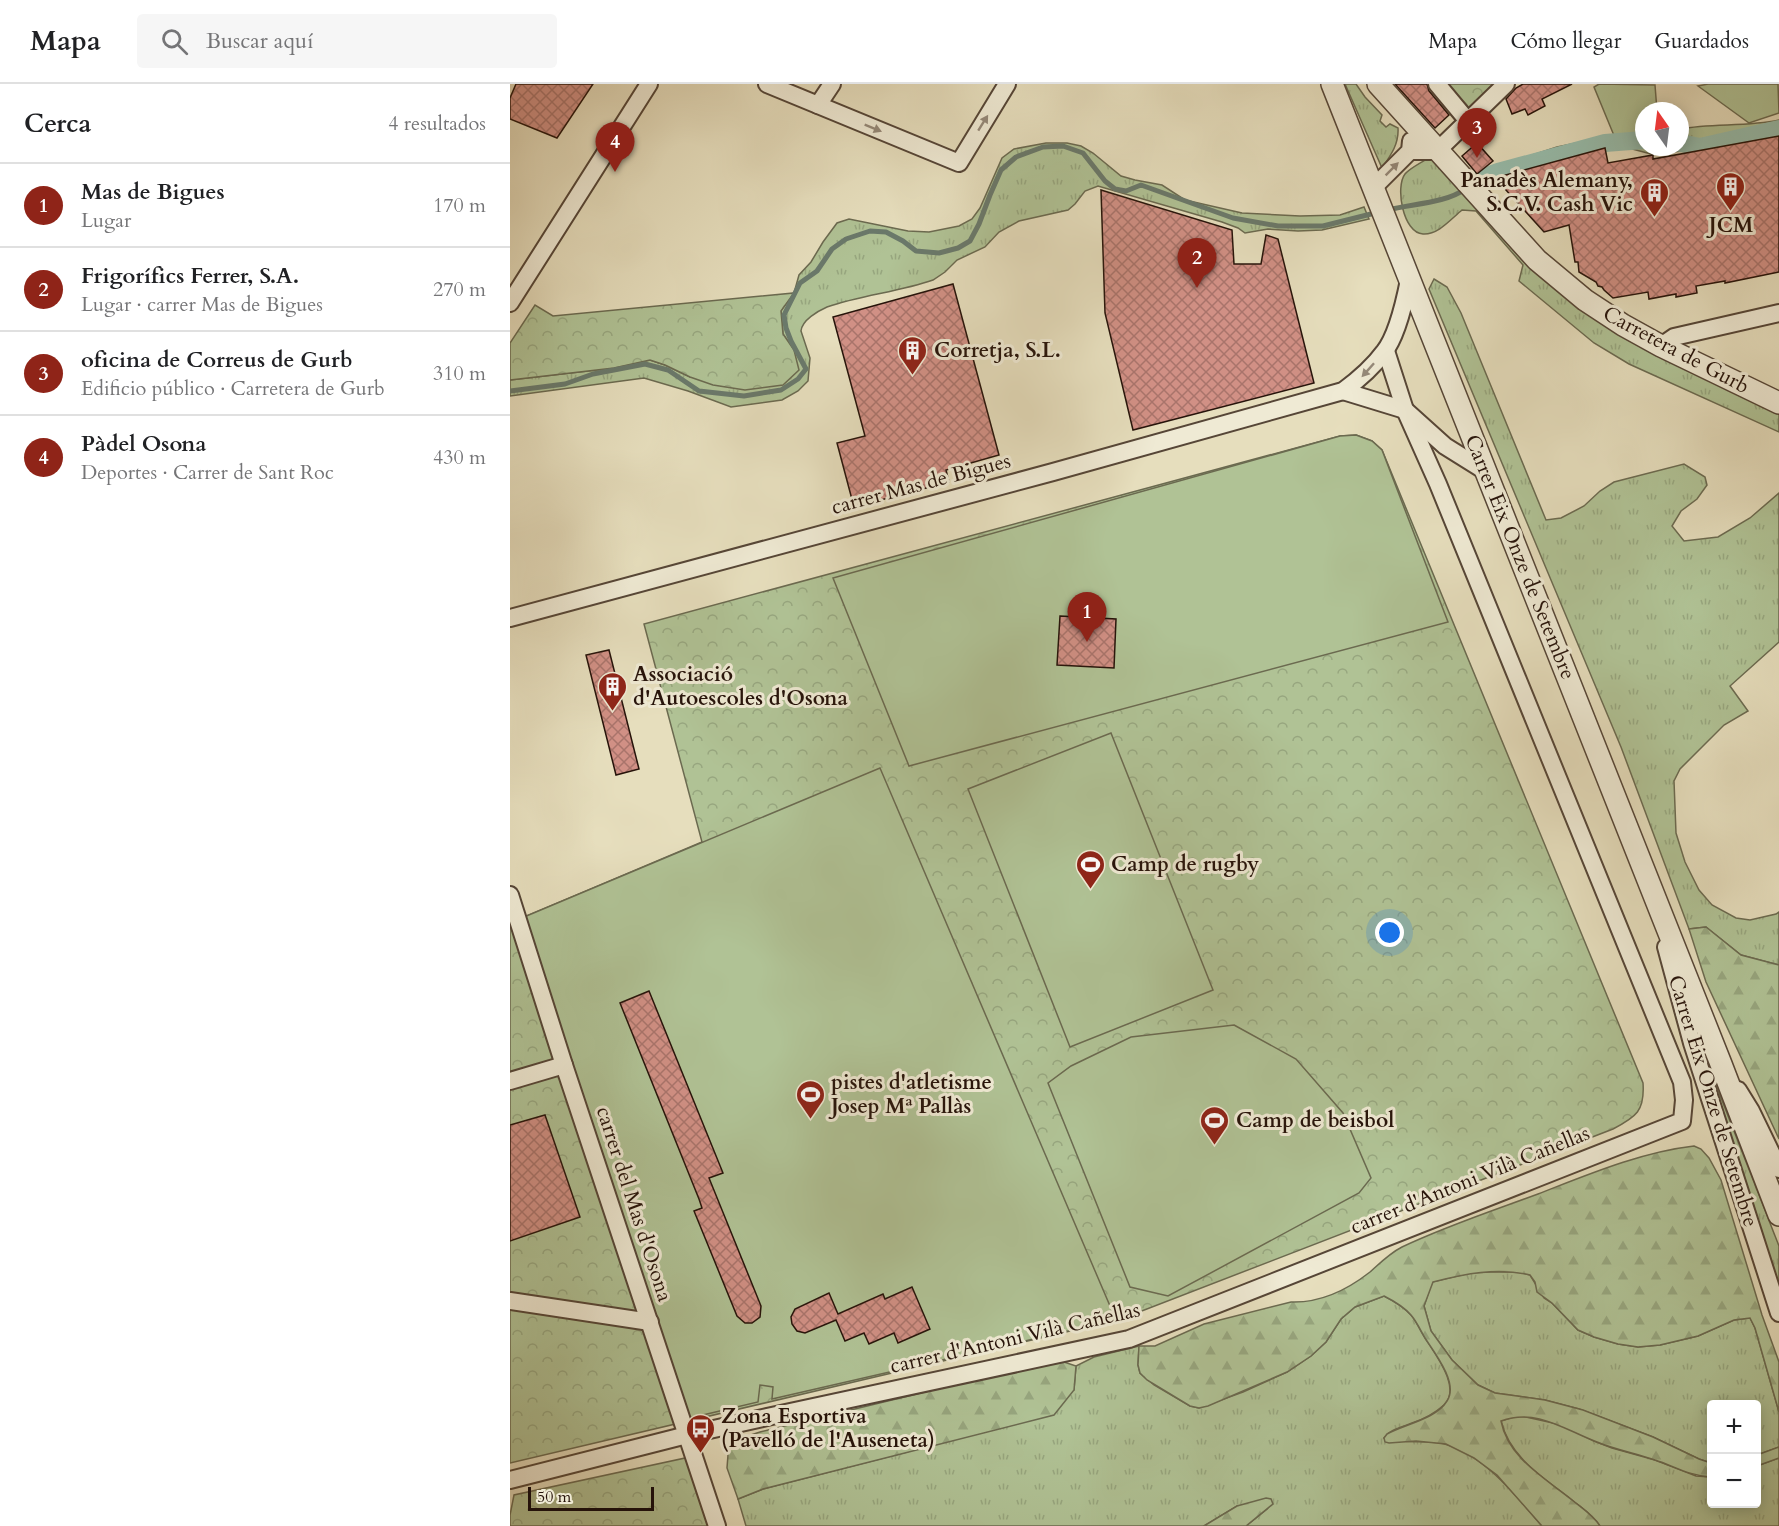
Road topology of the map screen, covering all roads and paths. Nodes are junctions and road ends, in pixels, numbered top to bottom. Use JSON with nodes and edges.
{"nodes":[{"id":1,"x":649,"y":84,"type":"edge"},
{"id":2,"x":767,"y":84,"type":"edge"},
{"id":3,"x":832,"y":84,"type":"edge"},
{"id":4,"x":1007,"y":84,"type":"edge"},
{"id":5,"x":1332,"y":84,"type":"edge"},
{"id":6,"x":1378,"y":84,"type":"edge"},
{"id":7,"x":1437,"y":84,"type":"edge"},
{"id":8,"x":1506,"y":84,"type":"edge"},
{"id":9,"x":818,"y":105,"type":"junction"},
{"id":10,"x":1467,"y":120,"type":"junction"},
{"id":11,"x":1413,"y":123,"type":"junction"},
{"id":12,"x":1410,"y":151,"type":"junction"},
{"id":13,"x":1437,"y":151,"type":"junction"},
{"id":14,"x":1376,"y":193,"type":"junction"},
{"id":15,"x":1409,"y":280,"type":"junction"},
{"id":16,"x":510,"y":303,"type":"edge"},
{"id":17,"x":1779,"y":313,"type":"edge"},
{"id":18,"x":1661,"y":346,"type":"junction"},
{"id":19,"x":1386,"y":351,"type":"junction"},
{"id":20,"x":1343,"y":391,"type":"junction"},
{"id":21,"x":1779,"y":403,"type":"edge"},
{"id":22,"x":1405,"y":410,"type":"junction"},
{"id":23,"x":1445,"y":446,"type":"junction"},
{"id":24,"x":1431,"y":470,"type":"junction"},
{"id":25,"x":1485,"y":471,"type":"junction"},
{"id":26,"x":510,"y":618,"type":"edge"},
{"id":27,"x":1650,"y":888,"type":"junction"},
{"id":28,"x":510,"y":895,"type":"edge"},
{"id":29,"x":1721,"y":1064,"type":"junction"},
{"id":30,"x":564,"y":1065,"type":"junction"},
{"id":31,"x":510,"y":1082,"type":"edge"},
{"id":32,"x":1682,"y":1121,"type":"joint"},
{"id":33,"x":1779,"y":1169,"type":"edge"},
{"id":34,"x":1779,"y":1215,"type":"edge"},
{"id":35,"x":510,"y":1301,"type":"edge"},
{"id":36,"x":1779,"y":1313,"type":"edge"},
{"id":37,"x":650,"y":1322,"type":"junction"},
{"id":38,"x":687,"y":1435,"type":"junction"},
{"id":39,"x":510,"y":1480,"type":"edge"},
{"id":40,"x":717,"y":1526,"type":"edge"}],
"edges":[{"from":1,"to":16,"type":"street"},
{"from":2,"to":9,"type":"street"},
{"from":3,"to":9,"type":"street"},
{"from":9,"to":4,"type":"street","one_way":true},
{"from":5,"to":14,"type":"street","name":"Carrer Eix Onze de Setembre"},
{"from":6,"to":11,"type":"street","name":"Carretera de Gurb"},
{"from":7,"to":10,"type":"street"},
{"from":8,"to":10,"type":"street"},
{"from":10,"to":13,"type":"street"},
{"from":11,"to":12,"type":"street"},
{"from":11,"to":13,"type":"street","name":"Carretera de Gurb"},
{"from":12,"to":13,"type":"street"},
{"from":14,"to":12,"type":"street","one_way":true},
{"from":13,"to":18,"type":"street","name":"Carretera de Gurb"},
{"from":14,"to":15,"type":"street","name":"Carrer Eix Onze de Setembre"},
{"from":15,"to":19,"type":"street","name":"carrer Mas de Bigues"},
{"from":15,"to":25,"type":"street","name":"Carrer Eix Onze de Setembre"},
{"from":17,"to":18,"type":"street"},
{"from":18,"to":21,"type":"street","name":"Carretera de Gurb"},
{"from":19,"to":20,"type":"street","name":"carrer Mas de Bigues","one_way":true},
{"from":19,"to":22,"type":"street","name":"Carrer Eix Onze de Setembre"},
{"from":20,"to":22,"type":"street"},
{"from":20,"to":26,"type":"street","name":"carrer Mas de Bigues"},
{"from":22,"to":23,"type":"street"},
{"from":22,"to":24,"type":"street","name":"Carrer Eix Onze de Setembre"},
{"from":23,"to":24,"type":"street","name":"Carrer Eix Onze de Setembre"},
{"from":23,"to":25,"type":"street"},
{"from":24,"to":32,"type":"street","name":"Carrer Eix Onze de Setembre"},
{"from":25,"to":27,"type":"street","name":"Carrer Eix Onze de Setembre"},
{"from":27,"to":29,"type":"street","name":"Carrer Eix Onze de Setembre"},
{"from":27,"to":36,"type":"street","name":"Carrer Eix Onze de Setembre"},
{"from":28,"to":30,"type":"street","name":"carrer del Mas d'Osona"},
{"from":29,"to":33,"type":"street","name":"Carrer Eix Onze de Setembre"},
{"from":29,"to":34,"type":"street","name":"Carrer Eix Onze de Setembre"},
{"from":30,"to":31,"type":"street"},
{"from":30,"to":37,"type":"street","name":"carrer del Mas d'Osona"},
{"from":32,"to":38,"type":"street","name":"carrer d'Antoni Vilà Cañellas"},
{"from":35,"to":37,"type":"street"},
{"from":37,"to":38,"type":"street","name":"carrer del Mas d'Osona"},
{"from":38,"to":39,"type":"street","name":"carrer d'Antoni Vilà Cañellas"},
{"from":38,"to":40,"type":"street","name":"carrer del Mas d'Osona"}]}
